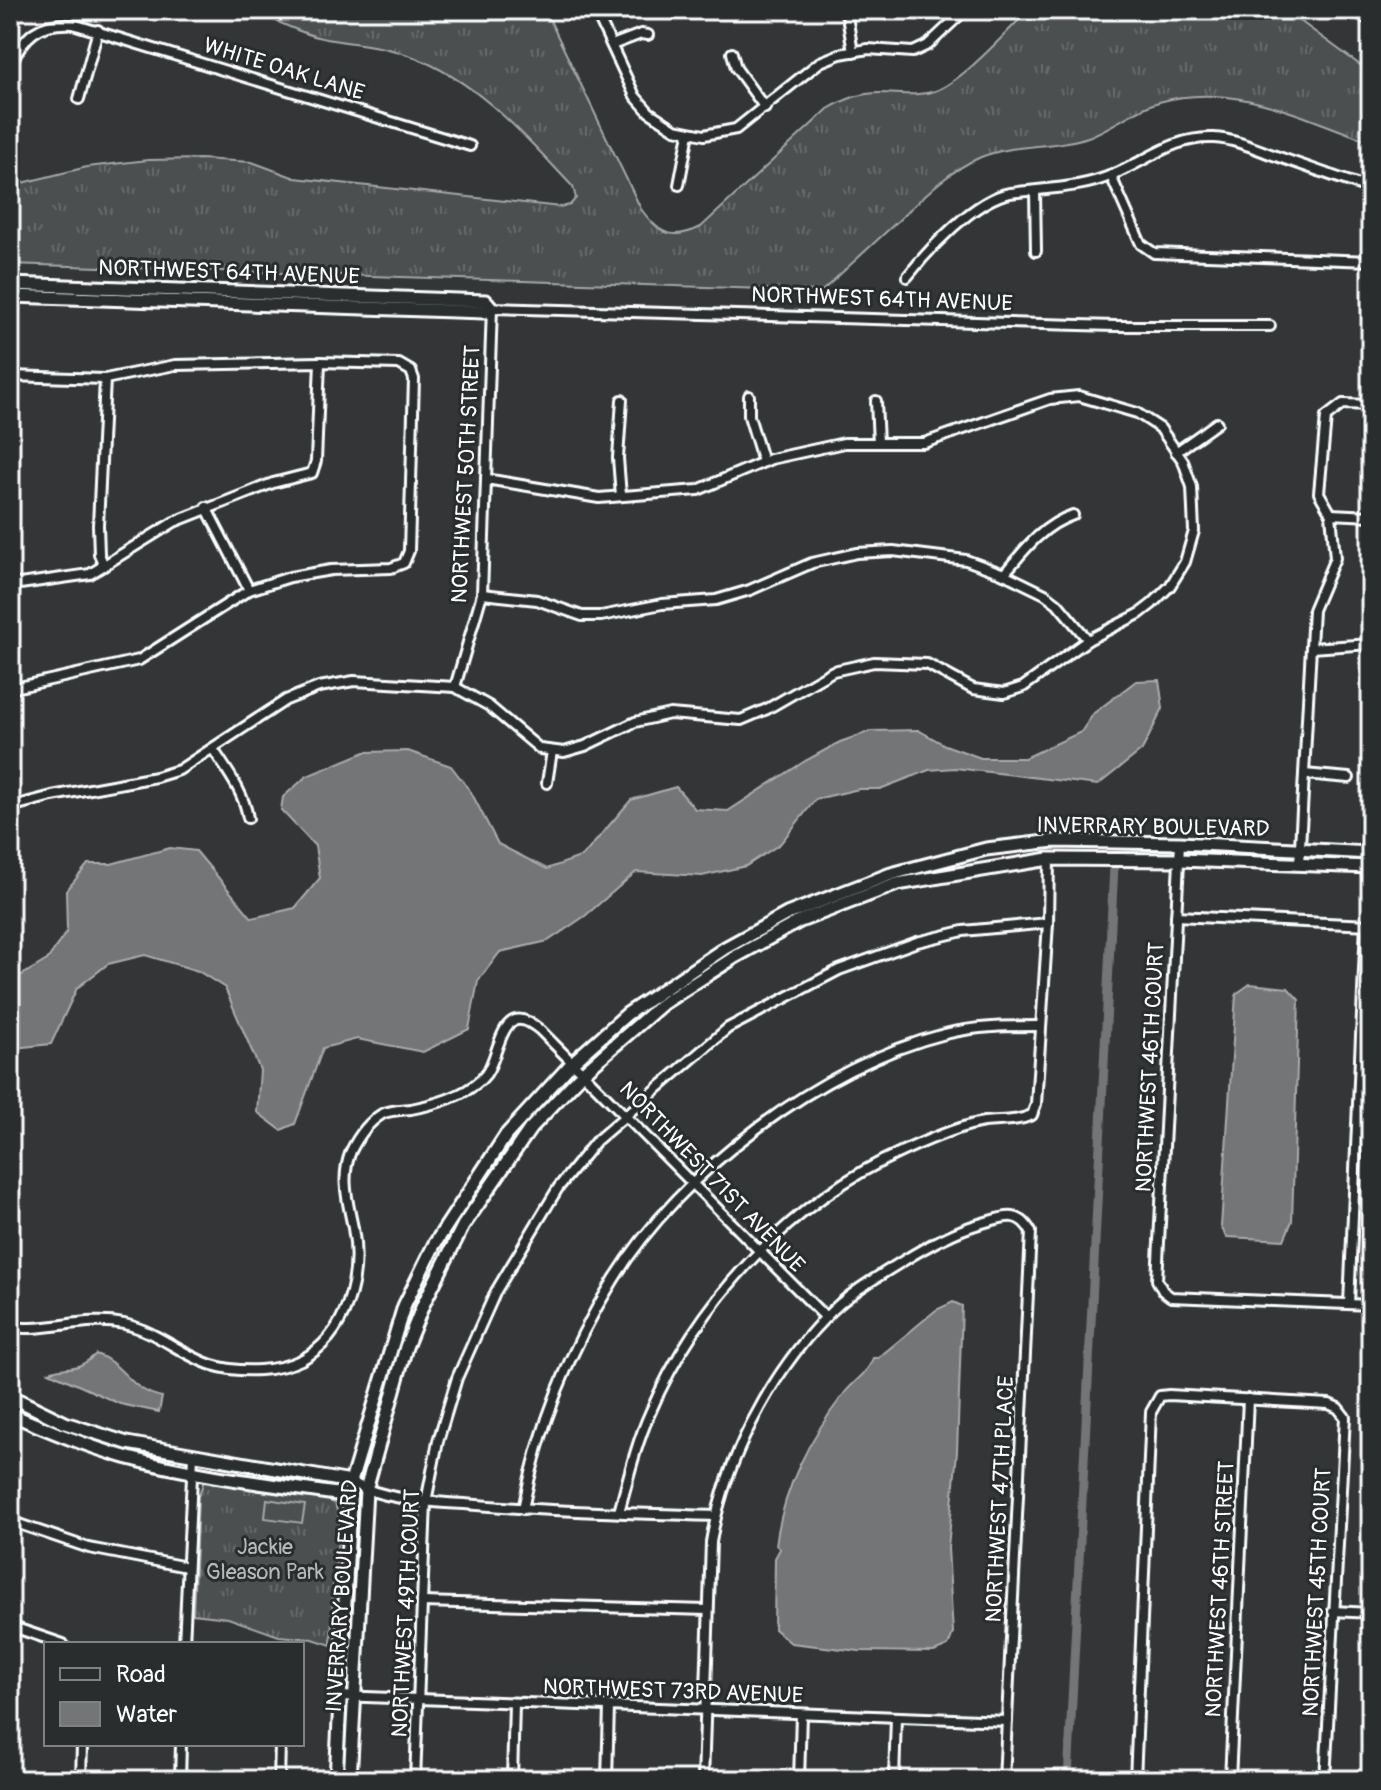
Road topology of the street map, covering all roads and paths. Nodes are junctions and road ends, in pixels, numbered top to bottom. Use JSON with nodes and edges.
{"nodes":[{"id":1,"x":595,"y":10,"type":"edge"},
{"id":2,"x":846,"y":10,"type":"edge"},
{"id":3,"x":965,"y":10,"type":"edge"},
{"id":4,"x":1355,"y":10,"type":"edge"},
{"id":5,"x":1371,"y":22,"type":"edge"},
{"id":6,"x":98,"y":30,"type":"junction"},
{"id":7,"x":648,"y":35,"type":"dead end"},
{"id":8,"x":612,"y":45,"type":"junction"},
{"id":9,"x":853,"y":52,"type":"junction"},
{"id":10,"x":732,"y":53,"type":"dead end"},
{"id":11,"x":10,"y":65,"type":"edge"},
{"id":12,"x":79,"y":99,"type":"dead end"},
{"id":13,"x":765,"y":108,"type":"junction"},
{"id":14,"x":689,"y":133,"type":"junction"},
{"id":15,"x":470,"y":146,"type":"dead end"},
{"id":16,"x":1111,"y":176,"type":"junction"},
{"id":17,"x":679,"y":185,"type":"dead end"},
{"id":18,"x":1371,"y":189,"type":"edge"},
{"id":19,"x":1035,"y":191,"type":"junction"},
{"id":20,"x":1036,"y":251,"type":"dead end"},
{"id":21,"x":1371,"y":261,"type":"edge"},
{"id":22,"x":907,"y":277,"type":"dead end"},
{"id":23,"x":10,"y":284,"type":"edge"},
{"id":24,"x":10,"y":296,"type":"edge"},
{"id":25,"x":492,"y":308,"type":"junction"},
{"id":26,"x":1270,"y":326,"type":"dead end"},
{"id":27,"x":320,"y":362,"type":"junction"},
{"id":28,"x":10,"y":376,"type":"edge"},
{"id":29,"x":105,"y":379,"type":"junction"},
{"id":30,"x":749,"y":396,"type":"dead end"},
{"id":31,"x":622,"y":400,"type":"dead end"},
{"id":32,"x":876,"y":401,"type":"dead end"},
{"id":33,"x":1371,"y":405,"type":"edge"},
{"id":34,"x":1217,"y":423,"type":"dead end"},
{"id":35,"x":878,"y":443,"type":"junction"},
{"id":36,"x":1176,"y":452,"type":"junction"},
{"id":37,"x":763,"y":462,"type":"junction"},
{"id":38,"x":486,"y":479,"type":"junction"},
{"id":39,"x":621,"y":496,"type":"junction"},
{"id":40,"x":206,"y":507,"type":"junction"},
{"id":41,"x":1331,"y":514,"type":"junction"},
{"id":42,"x":1073,"y":515,"type":"dead end"},
{"id":43,"x":1371,"y":516,"type":"edge"},
{"id":44,"x":104,"y":566,"type":"junction"},
{"id":45,"x":1004,"y":574,"type":"junction"},
{"id":46,"x":10,"y":582,"type":"edge"},
{"id":47,"x":249,"y":590,"type":"junction"},
{"id":48,"x":482,"y":594,"type":"junction"},
{"id":49,"x":1088,"y":640,"type":"junction"},
{"id":50,"x":1371,"y":644,"type":"edge"},
{"id":51,"x":1311,"y":648,"type":"junction"},
{"id":52,"x":455,"y":687,"type":"junction"},
{"id":53,"x":10,"y":689,"type":"edge"},
{"id":54,"x":213,"y":749,"type":"junction"},
{"id":55,"x":552,"y":751,"type":"junction"},
{"id":56,"x":1304,"y":774,"type":"junction"},
{"id":57,"x":1349,"y":778,"type":"dead end"},
{"id":58,"x":547,"y":783,"type":"dead end"},
{"id":59,"x":10,"y":807,"type":"edge"},
{"id":60,"x":248,"y":818,"type":"dead end"},
{"id":61,"x":1180,"y":843,"type":"junction"},
{"id":62,"x":1300,"y":851,"type":"junction"},
{"id":63,"x":1371,"y":853,"type":"edge"},
{"id":64,"x":1049,"y":859,"type":"junction"},
{"id":65,"x":1179,"y":860,"type":"junction"},
{"id":66,"x":1299,"y":865,"type":"junction"},
{"id":67,"x":1371,"y":867,"type":"edge"},
{"id":68,"x":1176,"y":916,"type":"junction"},
{"id":69,"x":1048,"y":923,"type":"junction"},
{"id":70,"x":1368,"y":925,"type":"edge"},
{"id":71,"x":1041,"y":1026,"type":"junction"},
{"id":72,"x":573,"y":1062,"type":"junction"},
{"id":73,"x":584,"y":1072,"type":"junction"},
{"id":74,"x":626,"y":1115,"type":"junction"},
{"id":75,"x":695,"y":1183,"type":"junction"},
{"id":76,"x":759,"y":1251,"type":"junction"},
{"id":77,"x":1349,"y":1304,"type":"junction"},
{"id":78,"x":1371,"y":1305,"type":"edge"},
{"id":79,"x":825,"y":1317,"type":"junction"},
{"id":80,"x":10,"y":1327,"type":"edge"},
{"id":81,"x":11,"y":1398,"type":"edge"},
{"id":82,"x":1248,"y":1399,"type":"junction"},
{"id":83,"x":10,"y":1414,"type":"edge"},
{"id":84,"x":193,"y":1456,"type":"junction"},
{"id":85,"x":192,"y":1473,"type":"junction"},
{"id":86,"x":351,"y":1482,"type":"junction"},
{"id":87,"x":366,"y":1490,"type":"junction"},
{"id":88,"x":350,"y":1496,"type":"junction"},
{"id":89,"x":426,"y":1502,"type":"junction"},
{"id":90,"x":523,"y":1509,"type":"junction"},
{"id":91,"x":619,"y":1512,"type":"junction"},
{"id":92,"x":715,"y":1516,"type":"junction"},
{"id":93,"x":10,"y":1521,"type":"edge"},
{"id":94,"x":187,"y":1567,"type":"junction"},
{"id":95,"x":422,"y":1602,"type":"junction"},
{"id":96,"x":708,"y":1610,"type":"junction"},
{"id":97,"x":1333,"y":1611,"type":"junction"},
{"id":98,"x":1371,"y":1613,"type":"edge"},
{"id":99,"x":10,"y":1626,"type":"edge"},
{"id":100,"x":57,"y":1642,"type":"edge"},
{"id":101,"x":184,"y":1642,"type":"edge"},
{"id":102,"x":339,"y":1696,"type":"junction"},
{"id":103,"x":353,"y":1697,"type":"junction"},
{"id":104,"x":418,"y":1700,"type":"junction"},
{"id":105,"x":514,"y":1703,"type":"junction"},
{"id":106,"x":609,"y":1706,"type":"junction"},
{"id":107,"x":706,"y":1710,"type":"junction"},
{"id":108,"x":801,"y":1714,"type":"junction"},
{"id":109,"x":896,"y":1717,"type":"junction"},
{"id":110,"x":1007,"y":1721,"type":"junction"},
{"id":111,"x":82,"y":1746,"type":"edge"},
{"id":112,"x":181,"y":1746,"type":"edge"},
{"id":113,"x":280,"y":1746,"type":"edge"},
{"id":114,"x":81,"y":1780,"type":"edge"},
{"id":115,"x":180,"y":1780,"type":"edge"},
{"id":116,"x":279,"y":1780,"type":"edge"},
{"id":117,"x":336,"y":1780,"type":"edge"},
{"id":118,"x":350,"y":1780,"type":"edge"},
{"id":119,"x":415,"y":1780,"type":"edge"},
{"id":120,"x":512,"y":1780,"type":"edge"},
{"id":121,"x":607,"y":1780,"type":"edge"},
{"id":122,"x":703,"y":1780,"type":"edge"},
{"id":123,"x":799,"y":1780,"type":"edge"},
{"id":124,"x":894,"y":1780,"type":"edge"},
{"id":125,"x":1004,"y":1780,"type":"edge"},
{"id":126,"x":1135,"y":1780,"type":"edge"},
{"id":127,"x":1230,"y":1780,"type":"edge"},
{"id":128,"x":1325,"y":1780,"type":"edge"}],
"edges":[{"from":1,"to":8,"type":"street"},
{"from":2,"to":9,"type":"street"},
{"from":3,"to":9,"type":"street"},
{"from":4,"to":5,"type":"street"},
{"from":6,"to":11,"type":"street","name":"WHITE OAK LANE"},
{"from":6,"to":12,"type":"street"},
{"from":6,"to":15,"type":"street","name":"WHITE OAK LANE"},
{"from":7,"to":8,"type":"street"},
{"from":8,"to":14,"type":"street"},
{"from":9,"to":13,"type":"street"},
{"from":10,"to":13,"type":"street"},
{"from":13,"to":14,"type":"street"},
{"from":14,"to":17,"type":"street"},
{"from":16,"to":18,"type":"street"},
{"from":16,"to":19,"type":"street"},
{"from":16,"to":21,"type":"street"},
{"from":19,"to":20,"type":"street"},
{"from":19,"to":22,"type":"street"},
{"from":23,"to":25,"type":"street","name":"NORTHWEST 64TH AVENUE"},
{"from":24,"to":25,"type":"street","name":"NORTHWEST 64TH AVENUE"},
{"from":25,"to":26,"type":"street","name":"NORTHWEST 64TH AVENUE"},
{"from":25,"to":38,"type":"street","name":"NORTHWEST 50TH STREET"},
{"from":27,"to":29,"type":"street"},
{"from":27,"to":40,"type":"street"},
{"from":27,"to":47,"type":"street"},
{"from":28,"to":29,"type":"street"},
{"from":29,"to":44,"type":"street"},
{"from":30,"to":37,"type":"street"},
{"from":31,"to":39,"type":"street"},
{"from":32,"to":35,"type":"street"},
{"from":33,"to":41,"type":"street"},
{"from":34,"to":36,"type":"street"},
{"from":35,"to":36,"type":"street"},
{"from":35,"to":37,"type":"street"},
{"from":36,"to":49,"type":"street"},
{"from":37,"to":39,"type":"street"},
{"from":38,"to":39,"type":"street"},
{"from":38,"to":48,"type":"street","name":"NORTHWEST 50TH STREET"},
{"from":40,"to":44,"type":"street"},
{"from":40,"to":47,"type":"street"},
{"from":41,"to":43,"type":"street"},
{"from":41,"to":51,"type":"street"},
{"from":42,"to":45,"type":"street"},
{"from":44,"to":46,"type":"street"},
{"from":45,"to":48,"type":"street"},
{"from":45,"to":49,"type":"street"},
{"from":47,"to":53,"type":"street"},
{"from":48,"to":52,"type":"street","name":"NORTHWEST 50TH STREET"},
{"from":49,"to":55,"type":"street"},
{"from":50,"to":51,"type":"street"},
{"from":51,"to":56,"type":"street"},
{"from":52,"to":54,"type":"street"},
{"from":52,"to":55,"type":"street"},
{"from":54,"to":59,"type":"street"},
{"from":54,"to":60,"type":"street"},
{"from":55,"to":58,"type":"street"},
{"from":56,"to":57,"type":"street"},
{"from":56,"to":62,"type":"street"},
{"from":61,"to":62,"type":"street","name":"INVERRARY BOULEVARD"},
{"from":61,"to":65,"type":"street","name":"NORTHWEST 46TH COURT"},
{"from":61,"to":72,"type":"street","name":"INVERRARY BOULEVARD"},
{"from":62,"to":63,"type":"street","name":"INVERRARY BOULEVARD"},
{"from":62,"to":66,"type":"street"},
{"from":64,"to":65,"type":"street","name":"INVERRARY BOULEVARD"},
{"from":64,"to":69,"type":"street"},
{"from":64,"to":73,"type":"street","name":"INVERRARY BOULEVARD"},
{"from":65,"to":66,"type":"street","name":"INVERRARY BOULEVARD"},
{"from":65,"to":68,"type":"street","name":"NORTHWEST 46TH COURT"},
{"from":66,"to":67,"type":"street","name":"INVERRARY BOULEVARD"},
{"from":68,"to":70,"type":"street"},
{"from":68,"to":77,"type":"street","name":"NORTHWEST 46TH COURT"},
{"from":69,"to":71,"type":"street"},
{"from":69,"to":74,"type":"street","name":"NORTHWEST 49TH COURT"},
{"from":70,"to":77,"type":"street"},
{"from":71,"to":75,"type":"street"},
{"from":71,"to":76,"type":"street"},
{"from":72,"to":73,"type":"street","name":"NORTHWEST 71ST AVENUE"},
{"from":72,"to":80,"type":"street","name":"NORTHWEST 71ST AVENUE"},
{"from":72,"to":86,"type":"street","name":"INVERRARY BOULEVARD"},
{"from":73,"to":74,"type":"street","name":"NORTHWEST 71ST AVENUE"},
{"from":73,"to":87,"type":"street","name":"INVERRARY BOULEVARD"},
{"from":74,"to":75,"type":"street","name":"NORTHWEST 71ST AVENUE"},
{"from":74,"to":89,"type":"street","name":"NORTHWEST 49TH COURT"},
{"from":75,"to":76,"type":"street","name":"NORTHWEST 71ST AVENUE"},
{"from":75,"to":90,"type":"street"},
{"from":76,"to":79,"type":"street","name":"NORTHWEST 71ST AVENUE"},
{"from":76,"to":91,"type":"street"},
{"from":77,"to":78,"type":"street"},
{"from":79,"to":92,"type":"street"},
{"from":79,"to":110,"type":"street","name":"NORTHWEST 47TH PLACE"},
{"from":81,"to":84,"type":"street"},
{"from":82,"to":97,"type":"street","name":"NORTHWEST 45TH COURT"},
{"from":82,"to":126,"type":"street"},
{"from":82,"to":127,"type":"street","name":"NORTHWEST 46TH STREET"},
{"from":83,"to":85,"type":"street"},
{"from":84,"to":85,"type":"street"},
{"from":84,"to":86,"type":"street"},
{"from":85,"to":88,"type":"street"},
{"from":85,"to":94,"type":"street"},
{"from":86,"to":87,"type":"street"},
{"from":86,"to":88,"type":"street","name":"INVERRARY BOULEVARD"},
{"from":87,"to":88,"type":"street"},
{"from":87,"to":89,"type":"street"},
{"from":87,"to":103,"type":"street","name":"INVERRARY BOULEVARD"},
{"from":88,"to":102,"type":"street","name":"INVERRARY BOULEVARD"},
{"from":89,"to":90,"type":"street"},
{"from":89,"to":95,"type":"street","name":"NORTHWEST 49TH COURT"},
{"from":90,"to":91,"type":"street"},
{"from":91,"to":92,"type":"street"},
{"from":92,"to":96,"type":"street"},
{"from":93,"to":94,"type":"street"},
{"from":94,"to":101,"type":"street"},
{"from":95,"to":96,"type":"street"},
{"from":95,"to":104,"type":"street","name":"NORTHWEST 49TH COURT"},
{"from":96,"to":107,"type":"street"},
{"from":97,"to":98,"type":"street"},
{"from":97,"to":128,"type":"street","name":"NORTHWEST 45TH COURT"},
{"from":99,"to":100,"type":"street"},
{"from":102,"to":103,"type":"street","name":"NORTHWEST 73RD AVENUE"},
{"from":102,"to":117,"type":"street","name":"INVERRARY BOULEVARD"},
{"from":103,"to":104,"type":"street","name":"NORTHWEST 73RD AVENUE"},
{"from":103,"to":118,"type":"street","name":"INVERRARY BOULEVARD"},
{"from":104,"to":105,"type":"street","name":"NORTHWEST 73RD AVENUE"},
{"from":104,"to":119,"type":"street","name":"NORTHWEST 49TH COURT"},
{"from":105,"to":106,"type":"street","name":"NORTHWEST 73RD AVENUE"},
{"from":105,"to":120,"type":"street"},
{"from":106,"to":107,"type":"street","name":"NORTHWEST 73RD AVENUE"},
{"from":106,"to":121,"type":"street"},
{"from":107,"to":108,"type":"street","name":"NORTHWEST 73RD AVENUE"},
{"from":107,"to":122,"type":"street"},
{"from":108,"to":109,"type":"street","name":"NORTHWEST 73RD AVENUE"},
{"from":108,"to":123,"type":"street"},
{"from":109,"to":110,"type":"street","name":"NORTHWEST 73RD AVENUE"},
{"from":109,"to":124,"type":"street"},
{"from":110,"to":125,"type":"street","name":"NORTHWEST 47TH PLACE"},
{"from":111,"to":114,"type":"street"},
{"from":112,"to":115,"type":"street"},
{"from":113,"to":116,"type":"street"}]}
